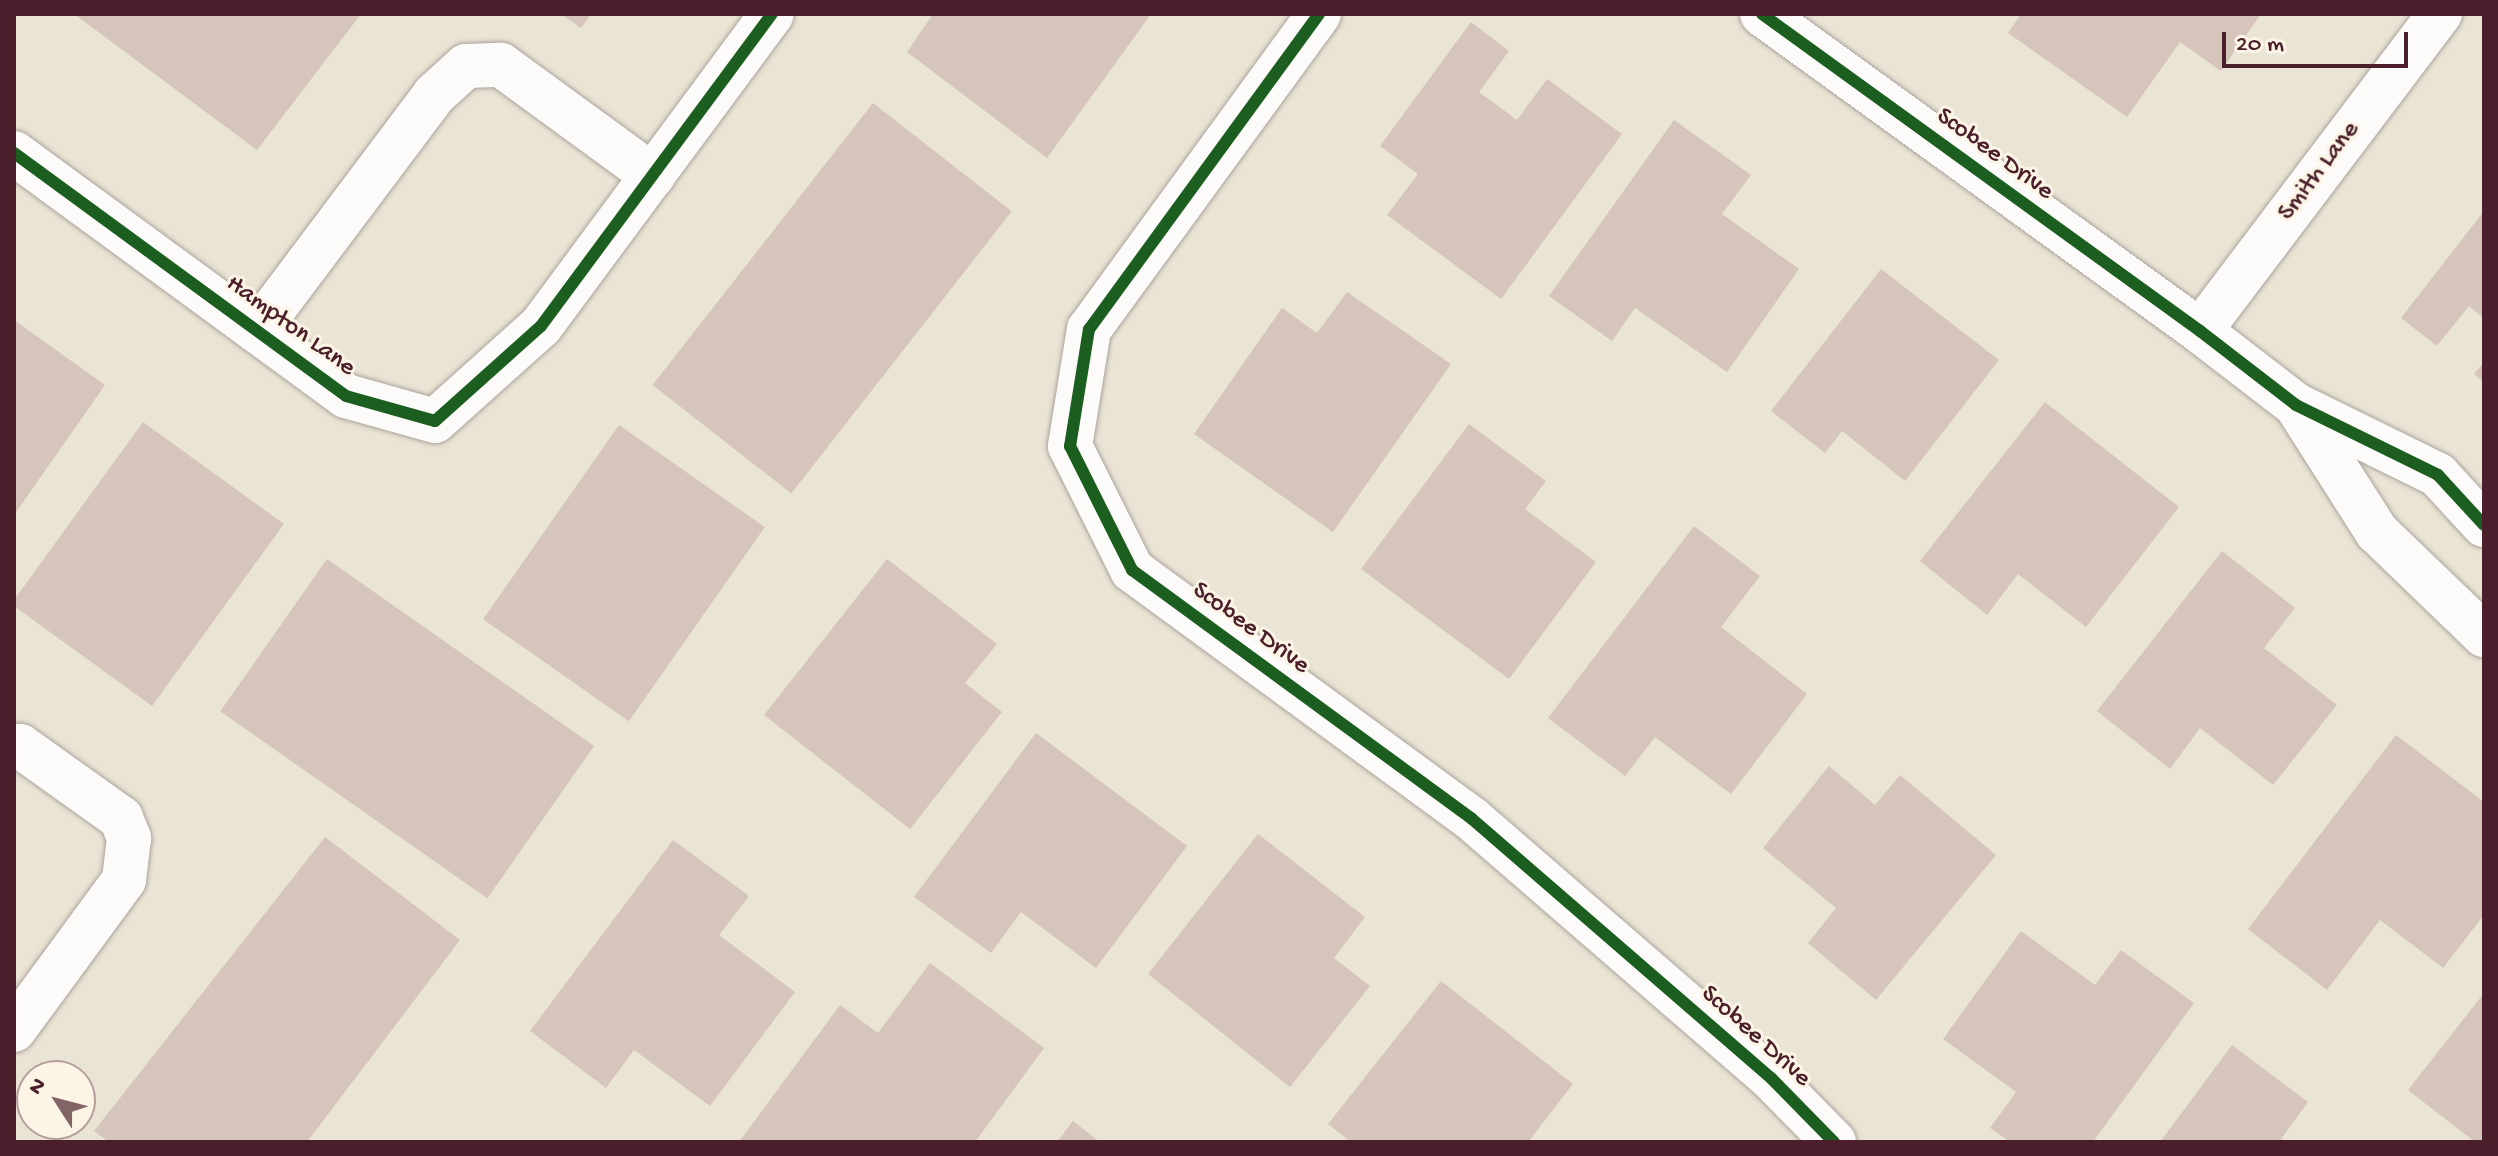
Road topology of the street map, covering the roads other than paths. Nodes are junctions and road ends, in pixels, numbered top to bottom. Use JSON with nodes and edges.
{"nodes":[{"id":1,"x":772,"y":14,"type":"edge"},
{"id":2,"x":1319,"y":14,"type":"edge"},
{"id":3,"x":1762,"y":14,"type":"edge"},
{"id":4,"x":2440,"y":14,"type":"edge"},
{"id":5,"x":14,"y":153,"type":"edge"},
{"id":6,"x":653,"y":176,"type":"junction"},
{"id":7,"x":257,"y":331,"type":"junction"},
{"id":8,"x":2200,"y":331,"type":"junction"},
{"id":9,"x":2296,"y":405,"type":"junction"},
{"id":10,"x":2484,"y":525,"type":"edge"},
{"id":11,"x":2484,"y":635,"type":"edge"},
{"id":12,"x":14,"y":746,"type":"edge"},
{"id":13,"x":14,"y":1030,"type":"edge"},
{"id":14,"x":1834,"y":1142,"type":"edge"}],
"edges":[{"from":1,"to":6,"type":"street","name":"Hampton Lane"},
{"from":2,"to":14,"type":"street","name":"Scobee Drive"},
{"from":3,"to":8,"type":"street","name":"Scobee Drive"},
{"from":4,"to":8,"type":"street","name":"Smith Lane"},
{"from":5,"to":7,"type":"street","name":"Hampton Lane"},
{"from":6,"to":7,"type":"street","name":"Hampton Lane"},
{"from":6,"to":7,"type":"street"},
{"from":8,"to":9,"type":"street","name":"Scobee Drive"},
{"from":9,"to":10,"type":"street"},
{"from":9,"to":11,"type":"street"},
{"from":12,"to":13,"type":"street"}]}
